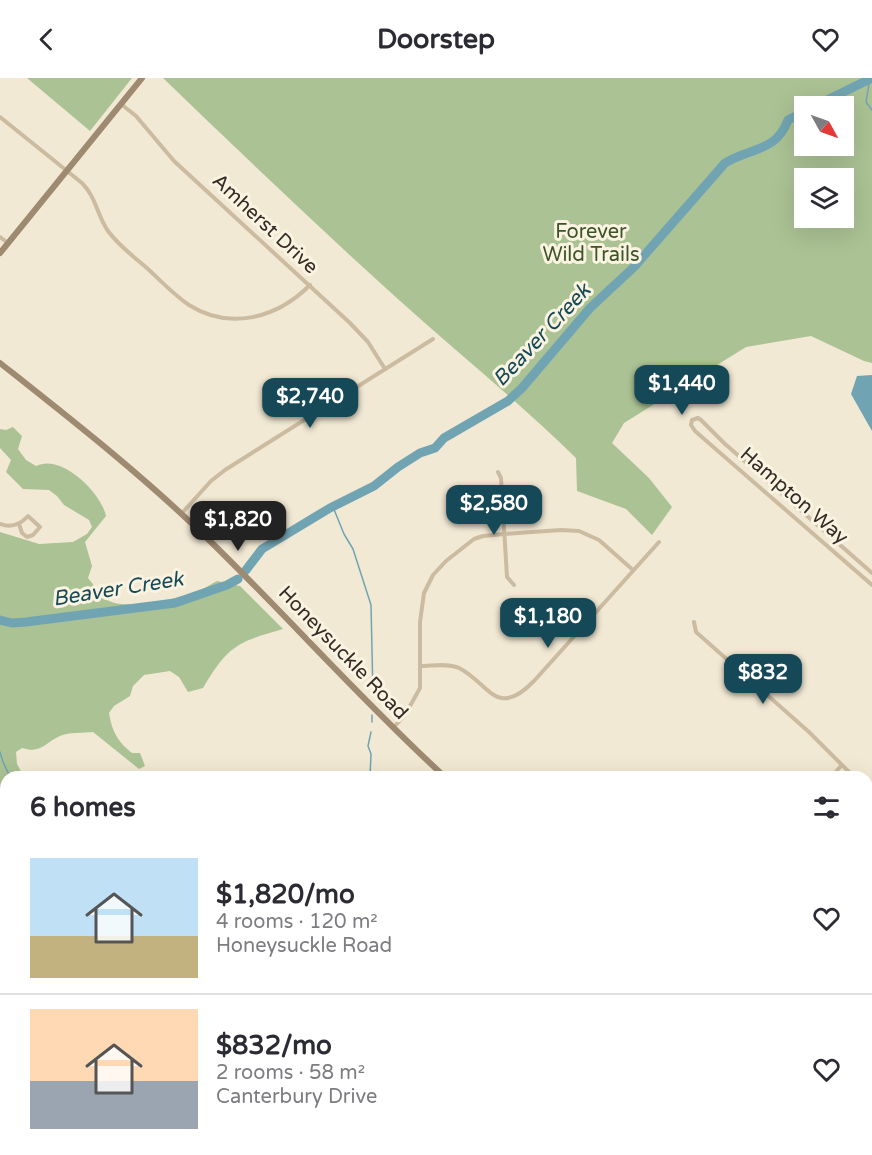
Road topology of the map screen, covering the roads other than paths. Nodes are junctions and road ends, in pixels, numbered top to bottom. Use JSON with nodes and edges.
{"nodes":[{"id":1,"x":142,"y":78,"type":"edge"},
{"id":2,"x":121,"y":104,"type":"junction"},
{"id":3,"x":0,"y":117,"type":"edge"},
{"id":4,"x":68,"y":170,"type":"junction"},
{"id":5,"x":0,"y":237,"type":"edge"},
{"id":6,"x":8,"y":243,"type":"junction"},
{"id":7,"x":0,"y":253,"type":"edge"},
{"id":8,"x":310,"y":285,"type":"junction"},
{"id":9,"x":433,"y":339,"type":"dead end"},
{"id":10,"x":0,"y":363,"type":"edge"},
{"id":11,"x":385,"y":369,"type":"junction"},
{"id":12,"x":498,"y":472,"type":"dead end"},
{"id":13,"x":181,"y":514,"type":"junction"},
{"id":14,"x":0,"y":524,"type":"edge"},
{"id":15,"x":19,"y":524,"type":"junction"},
{"id":16,"x":504,"y":534,"type":"junction"},
{"id":17,"x":659,"y":542,"type":"dead end"},
{"id":18,"x":633,"y":570,"type":"junction"},
{"id":19,"x":872,"y":573,"type":"edge"},
{"id":20,"x":514,"y":585,"type":"dead end"},
{"id":21,"x":872,"y":585,"type":"edge"},
{"id":22,"x":694,"y":622,"type":"dead end"},
{"id":23,"x":421,"y":666,"type":"junction"},
{"id":24,"x":393,"y":728,"type":"junction"},
{"id":25,"x":841,"y":766,"type":"junction"},
{"id":26,"x":439,"y":771,"type":"edge"},
{"id":27,"x":836,"y":771,"type":"edge"},
{"id":28,"x":847,"y":771,"type":"edge"}],
"edges":[{"from":1,"to":2,"type":"main road"},
{"from":2,"to":4,"type":"main road"},
{"from":2,"to":8,"type":"street","name":"Amherst Drive"},
{"from":3,"to":4,"type":"street"},
{"from":4,"to":6,"type":"main road"},
{"from":4,"to":8,"type":"street"},
{"from":5,"to":6,"type":"street"},
{"from":6,"to":7,"type":"main road"},
{"from":8,"to":11,"type":"street","name":"Amherst Drive"},
{"from":9,"to":11,"type":"street"},
{"from":10,"to":13,"type":"main road","name":"Honeysuckle Road"},
{"from":11,"to":13,"type":"street"},
{"from":12,"to":16,"type":"street"},
{"from":13,"to":24,"type":"main road","name":"Honeysuckle Road"},
{"from":14,"to":15,"type":"street"},
{"from":15,"to":15,"type":"street"},
{"from":16,"to":18,"type":"street"},
{"from":16,"to":20,"type":"street"},
{"from":16,"to":23,"type":"street"},
{"from":17,"to":18,"type":"street"},
{"from":18,"to":23,"type":"street"},
{"from":19,"to":21,"type":"street","name":"Hampton Way"},
{"from":22,"to":25,"type":"street"},
{"from":23,"to":24,"type":"street"},
{"from":24,"to":26,"type":"main road","name":"Honeysuckle Road"},
{"from":25,"to":27,"type":"street"},
{"from":25,"to":28,"type":"street"}]}
